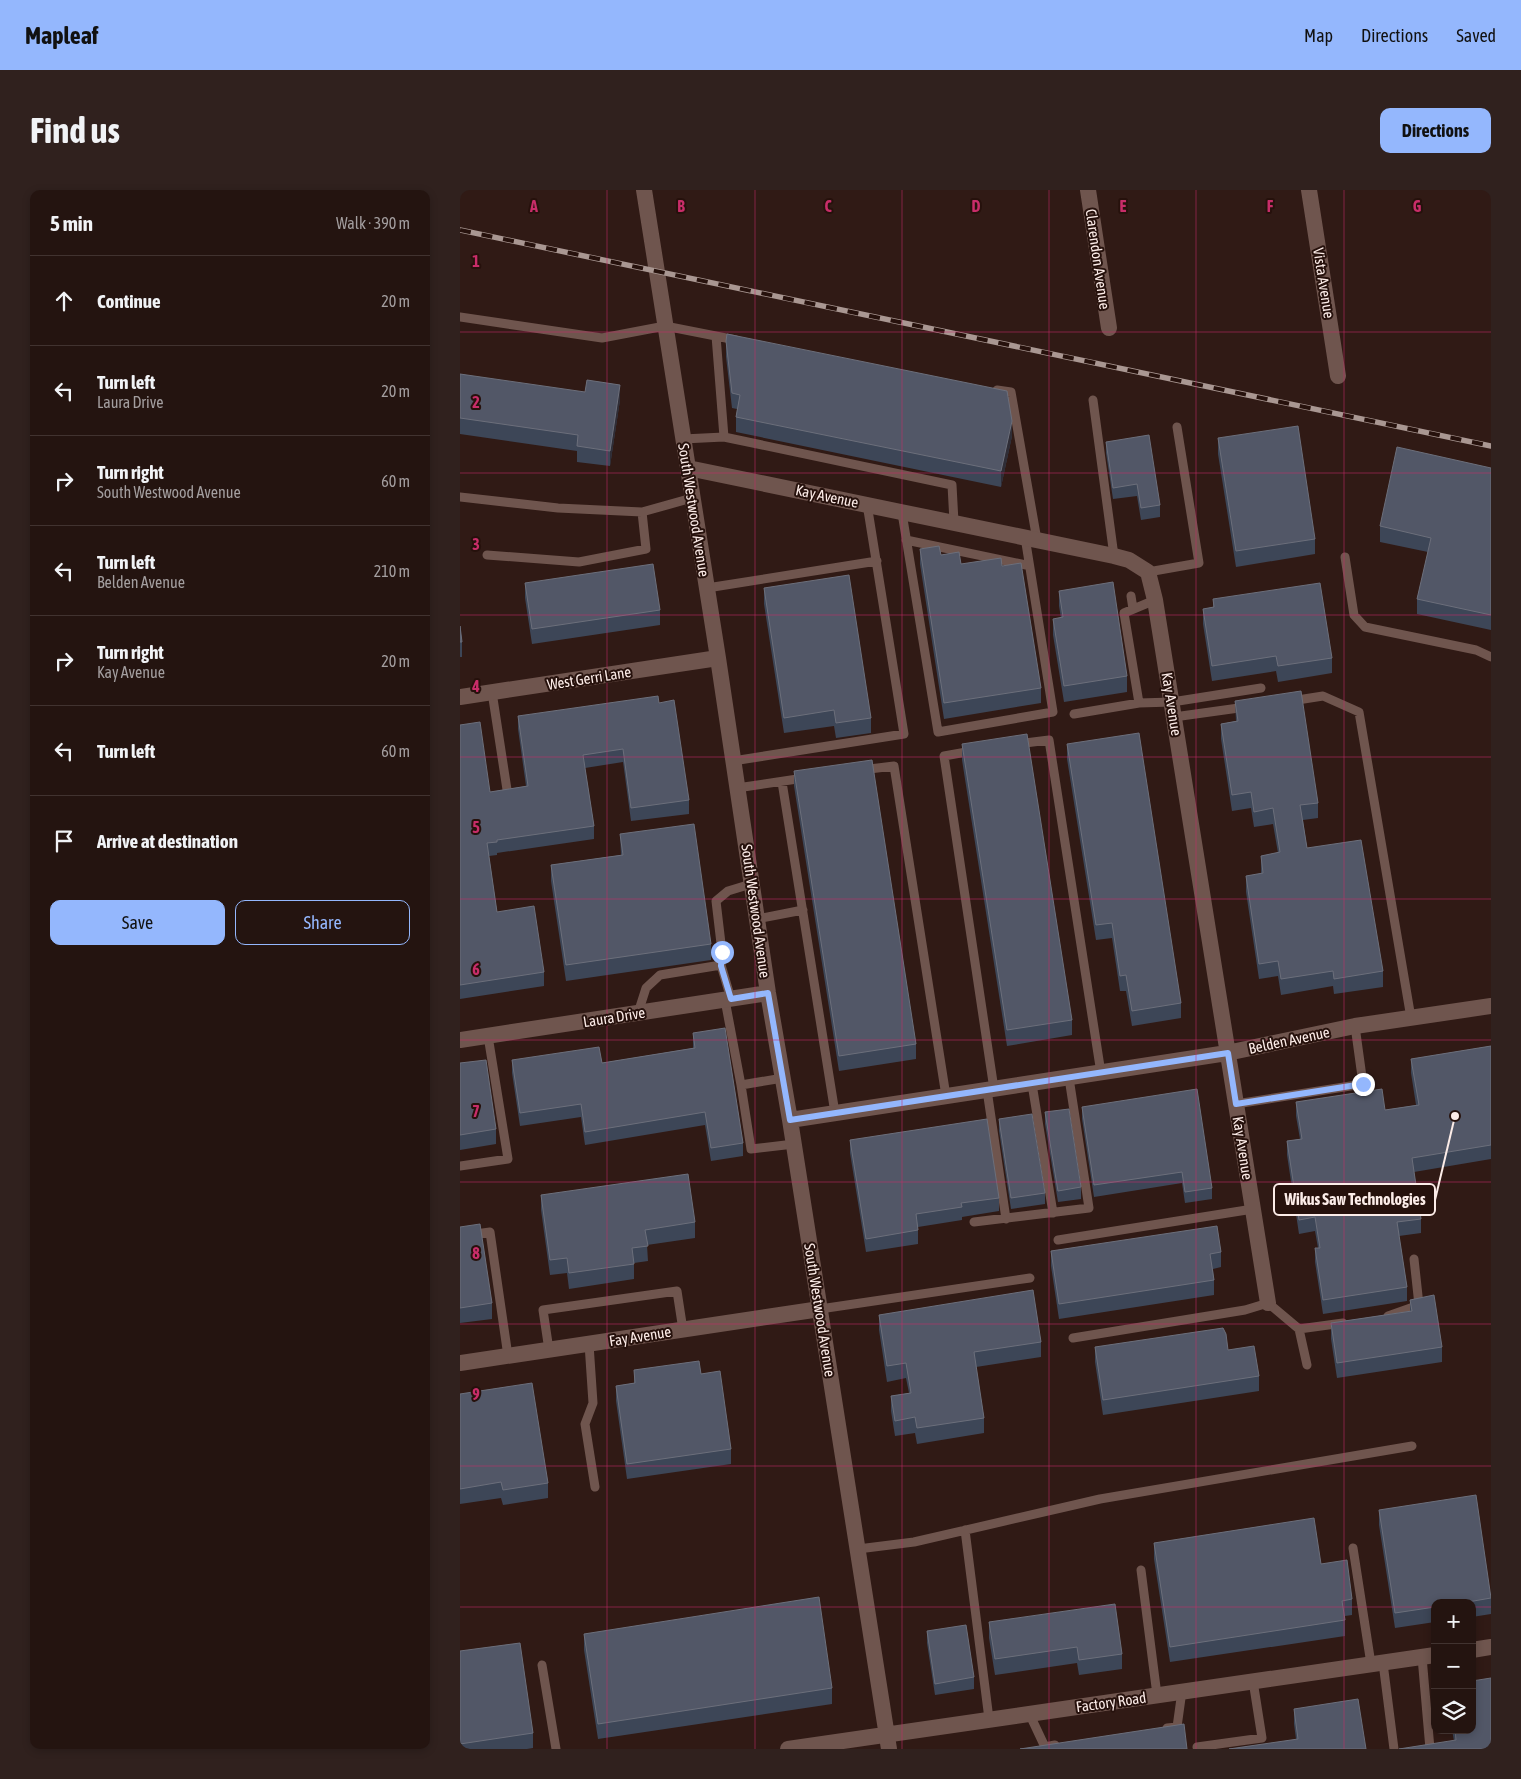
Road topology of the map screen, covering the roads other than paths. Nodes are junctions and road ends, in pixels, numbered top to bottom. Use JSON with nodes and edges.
{"nodes":[{"id":1,"x":644,"y":190,"type":"edge"},
{"id":2,"x":1088,"y":190,"type":"edge"},
{"id":3,"x":1309,"y":190,"type":"edge"},
{"id":4,"x":460,"y":317,"type":"edge"},
{"id":5,"x":666,"y":326,"type":"junction"},
{"id":6,"x":1109,"y":328,"type":"dead end"},
{"id":7,"x":716,"y":336,"type":"junction"},
{"id":8,"x":744,"y":342,"type":"edge"},
{"id":9,"x":1338,"y":376,"type":"dead end"},
{"id":10,"x":992,"y":389,"type":"edge"},
{"id":11,"x":1093,"y":400,"type":"dead end"},
{"id":12,"x":1177,"y":427,"type":"dead end"},
{"id":13,"x":724,"y":437,"type":"junction"},
{"id":14,"x":683,"y":439,"type":"junction"},
{"id":15,"x":688,"y":468,"type":"junction"},
{"id":16,"x":460,"y":497,"type":"edge"},
{"id":17,"x":692,"y":498,"type":"junction"},
{"id":18,"x":867,"y":504,"type":"junction"},
{"id":19,"x":642,"y":512,"type":"junction"},
{"id":20,"x":902,"y":513,"type":"junction"},
{"id":21,"x":954,"y":522,"type":"junction"},
{"id":22,"x":1031,"y":539,"type":"junction"},
{"id":23,"x":906,"y":540,"type":"junction"},
{"id":24,"x":487,"y":555,"type":"dead end"},
{"id":25,"x":1114,"y":556,"type":"junction"},
{"id":26,"x":1345,"y":557,"type":"dead end"},
{"id":27,"x":877,"y":561,"type":"junction"},
{"id":28,"x":1029,"y":566,"type":"junction"},
{"id":29,"x":1148,"y":572,"type":"junction"},
{"id":30,"x":707,"y":588,"type":"junction"},
{"id":31,"x":1131,"y":596,"type":"dead end"},
{"id":32,"x":1156,"y":600,"type":"junction"},
{"id":33,"x":1133,"y":609,"type":"junction"},
{"id":34,"x":1491,"y":657,"type":"edge"},
{"id":35,"x":718,"y":658,"type":"junction"},
{"id":36,"x":1261,"y":688,"type":"dead end"},
{"id":37,"x":492,"y":692,"type":"junction"},
{"id":38,"x":460,"y":698,"type":"edge"},
{"id":39,"x":1286,"y":701,"type":"edge"},
{"id":40,"x":1139,"y":702,"type":"junction"},
{"id":41,"x":1258,"y":705,"type":"edge"},
{"id":42,"x":1173,"y":710,"type":"junction"},
{"id":43,"x":1074,"y":714,"type":"dead end"},
{"id":44,"x":1011,"y":745,"type":"edge"},
{"id":45,"x":983,"y":750,"type":"edge"},
{"id":46,"x":733,"y":761,"type":"junction"},
{"id":47,"x":847,"y":772,"type":"edge"},
{"id":48,"x":810,"y":778,"type":"edge"},
{"id":49,"x":782,"y":782,"type":"junction"},
{"id":50,"x":737,"y":788,"type":"junction"},
{"id":51,"x":508,"y":796,"type":"edge"},
{"id":52,"x":752,"y":884,"type":"junction"},
{"id":53,"x":803,"y":910,"type":"junction"},
{"id":54,"x":757,"y":919,"type":"junction"},
{"id":55,"x":721,"y":966,"type":"junction"},
{"id":56,"x":768,"y":993,"type":"junction"},
{"id":57,"x":728,"y":999,"type":"junction"},
{"id":58,"x":1491,"y":1006,"type":"edge"},
{"id":59,"x":638,"y":1013,"type":"junction"},
{"id":60,"x":1411,"y":1018,"type":"junction"},
{"id":61,"x":1355,"y":1026,"type":"junction"},
{"id":62,"x":488,"y":1036,"type":"junction"},
{"id":63,"x":460,"y":1040,"type":"edge"},
{"id":64,"x":1228,"y":1053,"type":"junction"},
{"id":65,"x":1101,"y":1073,"type":"junction"},
{"id":66,"x":783,"y":1078,"type":"junction"},
{"id":67,"x":1069,"y":1078,"type":"junction"},
{"id":68,"x":1032,"y":1084,"type":"junction"},
{"id":69,"x":740,"y":1085,"type":"junction"},
{"id":70,"x":990,"y":1090,"type":"junction"},
{"id":71,"x":946,"y":1096,"type":"junction"},
{"id":72,"x":1236,"y":1104,"type":"junction"},
{"id":73,"x":835,"y":1113,"type":"junction"},
{"id":74,"x":790,"y":1120,"type":"junction"},
{"id":75,"x":794,"y":1144,"type":"junction"},
{"id":76,"x":460,"y":1166,"type":"edge"},
{"id":77,"x":1253,"y":1209,"type":"junction"},
{"id":78,"x":1053,"y":1213,"type":"junction"},
{"id":79,"x":1006,"y":1219,"type":"junction"},
{"id":80,"x":974,"y":1222,"type":"dead end"},
{"id":81,"x":460,"y":1236,"type":"edge"},
{"id":82,"x":1058,"y":1240,"type":"dead end"},
{"id":83,"x":1414,"y":1259,"type":"dead end"},
{"id":84,"x":1030,"y":1278,"type":"dead end"},
{"id":85,"x":1268,"y":1303,"type":"junction"},
{"id":86,"x":820,"y":1309,"type":"junction"},
{"id":87,"x":1382,"y":1317,"type":"edge"},
{"id":88,"x":1354,"y":1321,"type":"edge"},
{"id":89,"x":1299,"y":1329,"type":"junction"},
{"id":90,"x":683,"y":1330,"type":"junction"},
{"id":91,"x":1073,"y":1338,"type":"dead end"},
{"id":92,"x":589,"y":1344,"type":"junction"},
{"id":93,"x":549,"y":1350,"type":"junction"},
{"id":94,"x":508,"y":1356,"type":"junction"},
{"id":95,"x":460,"y":1364,"type":"edge"},
{"id":96,"x":1307,"y":1365,"type":"dead end"},
{"id":97,"x":1412,"y":1446,"type":"dead end"},
{"id":98,"x":595,"y":1487,"type":"dead end"},
{"id":99,"x":965,"y":1530,"type":"junction"},
{"id":100,"x":1353,"y":1548,"type":"dead end"},
{"id":101,"x":858,"y":1549,"type":"junction"},
{"id":102,"x":1140,"y":1570,"type":"dead end"},
{"id":103,"x":1491,"y":1647,"type":"edge"},
{"id":104,"x":1476,"y":1649,"type":"edge"},
{"id":105,"x":1428,"y":1656,"type":"edge"},
{"id":106,"x":1377,"y":1664,"type":"junction"},
{"id":107,"x":542,"y":1665,"type":"dead end"},
{"id":108,"x":1253,"y":1681,"type":"junction"},
{"id":109,"x":1182,"y":1692,"type":"junction"},
{"id":110,"x":1157,"y":1695,"type":"junction"},
{"id":111,"x":1030,"y":1713,"type":"junction"},
{"id":112,"x":989,"y":1719,"type":"junction"},
{"id":113,"x":1158,"y":1729,"type":"edge"},
{"id":114,"x":888,"y":1741,"type":"edge"},
{"id":115,"x":1064,"y":1744,"type":"edge"},
{"id":116,"x":1196,"y":1747,"type":"dead end"},
{"id":117,"x":556,"y":1749,"type":"edge"},
{"id":118,"x":788,"y":1749,"type":"edge"},
{"id":119,"x":1394,"y":1749,"type":"edge"},
{"id":120,"x":1430,"y":1749,"type":"edge"}],
"edges":[{"from":1,"to":5,"type":"street","name":"South Westwood Avenue"},
{"from":2,"to":6,"type":"street","name":"Clarendon Avenue"},
{"from":3,"to":9,"type":"street","name":"Vista Avenue"},
{"from":4,"to":5,"type":"lane"},
{"from":5,"to":7,"type":"lane"},
{"from":5,"to":14,"type":"street","name":"South Westwood Avenue"},
{"from":7,"to":8,"type":"lane"},
{"from":7,"to":13,"type":"lane"},
{"from":10,"to":22,"type":"lane"},
{"from":11,"to":25,"type":"lane"},
{"from":12,"to":29,"type":"lane"},
{"from":13,"to":14,"type":"lane"},
{"from":13,"to":21,"type":"lane"},
{"from":14,"to":15,"type":"street","name":"South Westwood Avenue"},
{"from":15,"to":17,"type":"street","name":"South Westwood Avenue"},
{"from":15,"to":18,"type":"street","name":"Kay Avenue"},
{"from":16,"to":19,"type":"lane"},
{"from":17,"to":19,"type":"lane"},
{"from":17,"to":30,"type":"street","name":"South Westwood Avenue"},
{"from":18,"to":20,"type":"street","name":"Kay Avenue"},
{"from":18,"to":27,"type":"lane"},
{"from":19,"to":24,"type":"lane"},
{"from":20,"to":21,"type":"street","name":"Kay Avenue"},
{"from":20,"to":23,"type":"lane"},
{"from":21,"to":22,"type":"street","name":"Kay Avenue"},
{"from":22,"to":25,"type":"street","name":"Kay Avenue"},
{"from":22,"to":28,"type":"lane"},
{"from":23,"to":28,"type":"lane"},
{"from":23,"to":28,"type":"lane"},
{"from":25,"to":29,"type":"street","name":"Kay Avenue"},
{"from":26,"to":34,"type":"lane"},
{"from":27,"to":30,"type":"lane"},
{"from":27,"to":46,"type":"lane"},
{"from":29,"to":32,"type":"street","name":"Kay Avenue"},
{"from":30,"to":35,"type":"street","name":"South Westwood Avenue"},
{"from":31,"to":33,"type":"lane"},
{"from":32,"to":33,"type":"lane"},
{"from":32,"to":42,"type":"street","name":"Kay Avenue"},
{"from":33,"to":40,"type":"lane"},
{"from":35,"to":37,"type":"street","name":"West Gerri Lane"},
{"from":35,"to":46,"type":"street","name":"South Westwood Avenue"},
{"from":36,"to":42,"type":"lane"},
{"from":37,"to":38,"type":"street","name":"West Gerri Lane"},
{"from":37,"to":51,"type":"lane"},
{"from":39,"to":60,"type":"lane"},
{"from":40,"to":42,"type":"lane"},
{"from":40,"to":43,"type":"lane"},
{"from":41,"to":42,"type":"lane"},
{"from":42,"to":64,"type":"street","name":"Kay Avenue"},
{"from":44,"to":65,"type":"lane"},
{"from":45,"to":70,"type":"lane"},
{"from":46,"to":50,"type":"street","name":"South Westwood Avenue"},
{"from":47,"to":71,"type":"lane"},
{"from":48,"to":49,"type":"lane"},
{"from":49,"to":50,"type":"lane"},
{"from":49,"to":53,"type":"lane"},
{"from":50,"to":52,"type":"street","name":"South Westwood Avenue"},
{"from":52,"to":54,"type":"street","name":"South Westwood Avenue"},
{"from":52,"to":55,"type":"lane"},
{"from":53,"to":54,"type":"lane"},
{"from":53,"to":73,"type":"lane"},
{"from":54,"to":56,"type":"street","name":"South Westwood Avenue"},
{"from":55,"to":57,"type":"lane"},
{"from":55,"to":59,"type":"lane"},
{"from":56,"to":57,"type":"street","name":"Laura Drive"},
{"from":56,"to":66,"type":"street","name":"South Westwood Avenue"},
{"from":57,"to":59,"type":"street","name":"Laura Drive"},
{"from":57,"to":69,"type":"lane"},
{"from":58,"to":60,"type":"street","name":"Belden Avenue"},
{"from":59,"to":62,"type":"street","name":"Laura Drive"},
{"from":60,"to":61,"type":"street","name":"Belden Avenue"},
{"from":61,"to":64,"type":"street","name":"Belden Avenue"},
{"from":61,"to":72,"type":"lane"},
{"from":62,"to":63,"type":"street","name":"Laura Drive"},
{"from":62,"to":76,"type":"lane"},
{"from":64,"to":65,"type":"street","name":"Belden Avenue"},
{"from":64,"to":72,"type":"street","name":"Kay Avenue"},
{"from":65,"to":67,"type":"street","name":"Belden Avenue"},
{"from":66,"to":69,"type":"lane"},
{"from":66,"to":74,"type":"street","name":"South Westwood Avenue"},
{"from":67,"to":68,"type":"street","name":"Belden Avenue"},
{"from":67,"to":78,"type":"lane"},
{"from":68,"to":70,"type":"street","name":"Belden Avenue"},
{"from":68,"to":78,"type":"lane"},
{"from":69,"to":75,"type":"lane"},
{"from":70,"to":71,"type":"street","name":"Belden Avenue"},
{"from":70,"to":79,"type":"lane"},
{"from":71,"to":73,"type":"street","name":"Belden Avenue"},
{"from":72,"to":77,"type":"street","name":"Kay Avenue"},
{"from":73,"to":74,"type":"street","name":"Belden Avenue"},
{"from":74,"to":75,"type":"street","name":"South Westwood Avenue"},
{"from":75,"to":86,"type":"street","name":"South Westwood Avenue"},
{"from":77,"to":82,"type":"lane"},
{"from":77,"to":85,"type":"street","name":"Kay Avenue"},
{"from":78,"to":79,"type":"lane"},
{"from":79,"to":80,"type":"lane"},
{"from":81,"to":94,"type":"lane"},
{"from":83,"to":87,"type":"lane"},
{"from":84,"to":86,"type":"lane"},
{"from":85,"to":89,"type":"lane"},
{"from":85,"to":91,"type":"lane"},
{"from":86,"to":90,"type":"street","name":"Fay Avenue"},
{"from":86,"to":101,"type":"street","name":"South Westwood Avenue"},
{"from":88,"to":89,"type":"lane"},
{"from":89,"to":96,"type":"lane"},
{"from":90,"to":92,"type":"street","name":"Fay Avenue"},
{"from":90,"to":93,"type":"lane"},
{"from":92,"to":93,"type":"street","name":"Fay Avenue"},
{"from":92,"to":98,"type":"lane"},
{"from":93,"to":94,"type":"street","name":"Fay Avenue"},
{"from":94,"to":95,"type":"street","name":"Fay Avenue"},
{"from":97,"to":99,"type":"lane"},
{"from":99,"to":101,"type":"lane"},
{"from":99,"to":112,"type":"lane"},
{"from":100,"to":106,"type":"lane"},
{"from":101,"to":114,"type":"street","name":"South Westwood Avenue"},
{"from":102,"to":110,"type":"lane"},
{"from":103,"to":104,"type":"street"},
{"from":105,"to":106,"type":"street","name":"Factory Road"},
{"from":105,"to":120,"type":"lane"},
{"from":106,"to":108,"type":"street","name":"Factory Road"},
{"from":106,"to":119,"type":"lane"},
{"from":107,"to":117,"type":"lane"},
{"from":108,"to":109,"type":"street","name":"Factory Road"},
{"from":108,"to":116,"type":"lane"},
{"from":109,"to":110,"type":"street","name":"Factory Road"},
{"from":109,"to":113,"type":"lane"},
{"from":110,"to":111,"type":"street","name":"Factory Road"},
{"from":111,"to":112,"type":"street","name":"Factory Road"},
{"from":111,"to":115,"type":"lane"},
{"from":112,"to":114,"type":"street","name":"Factory Road"},
{"from":114,"to":118,"type":"street","name":"Factory Road"}]}
